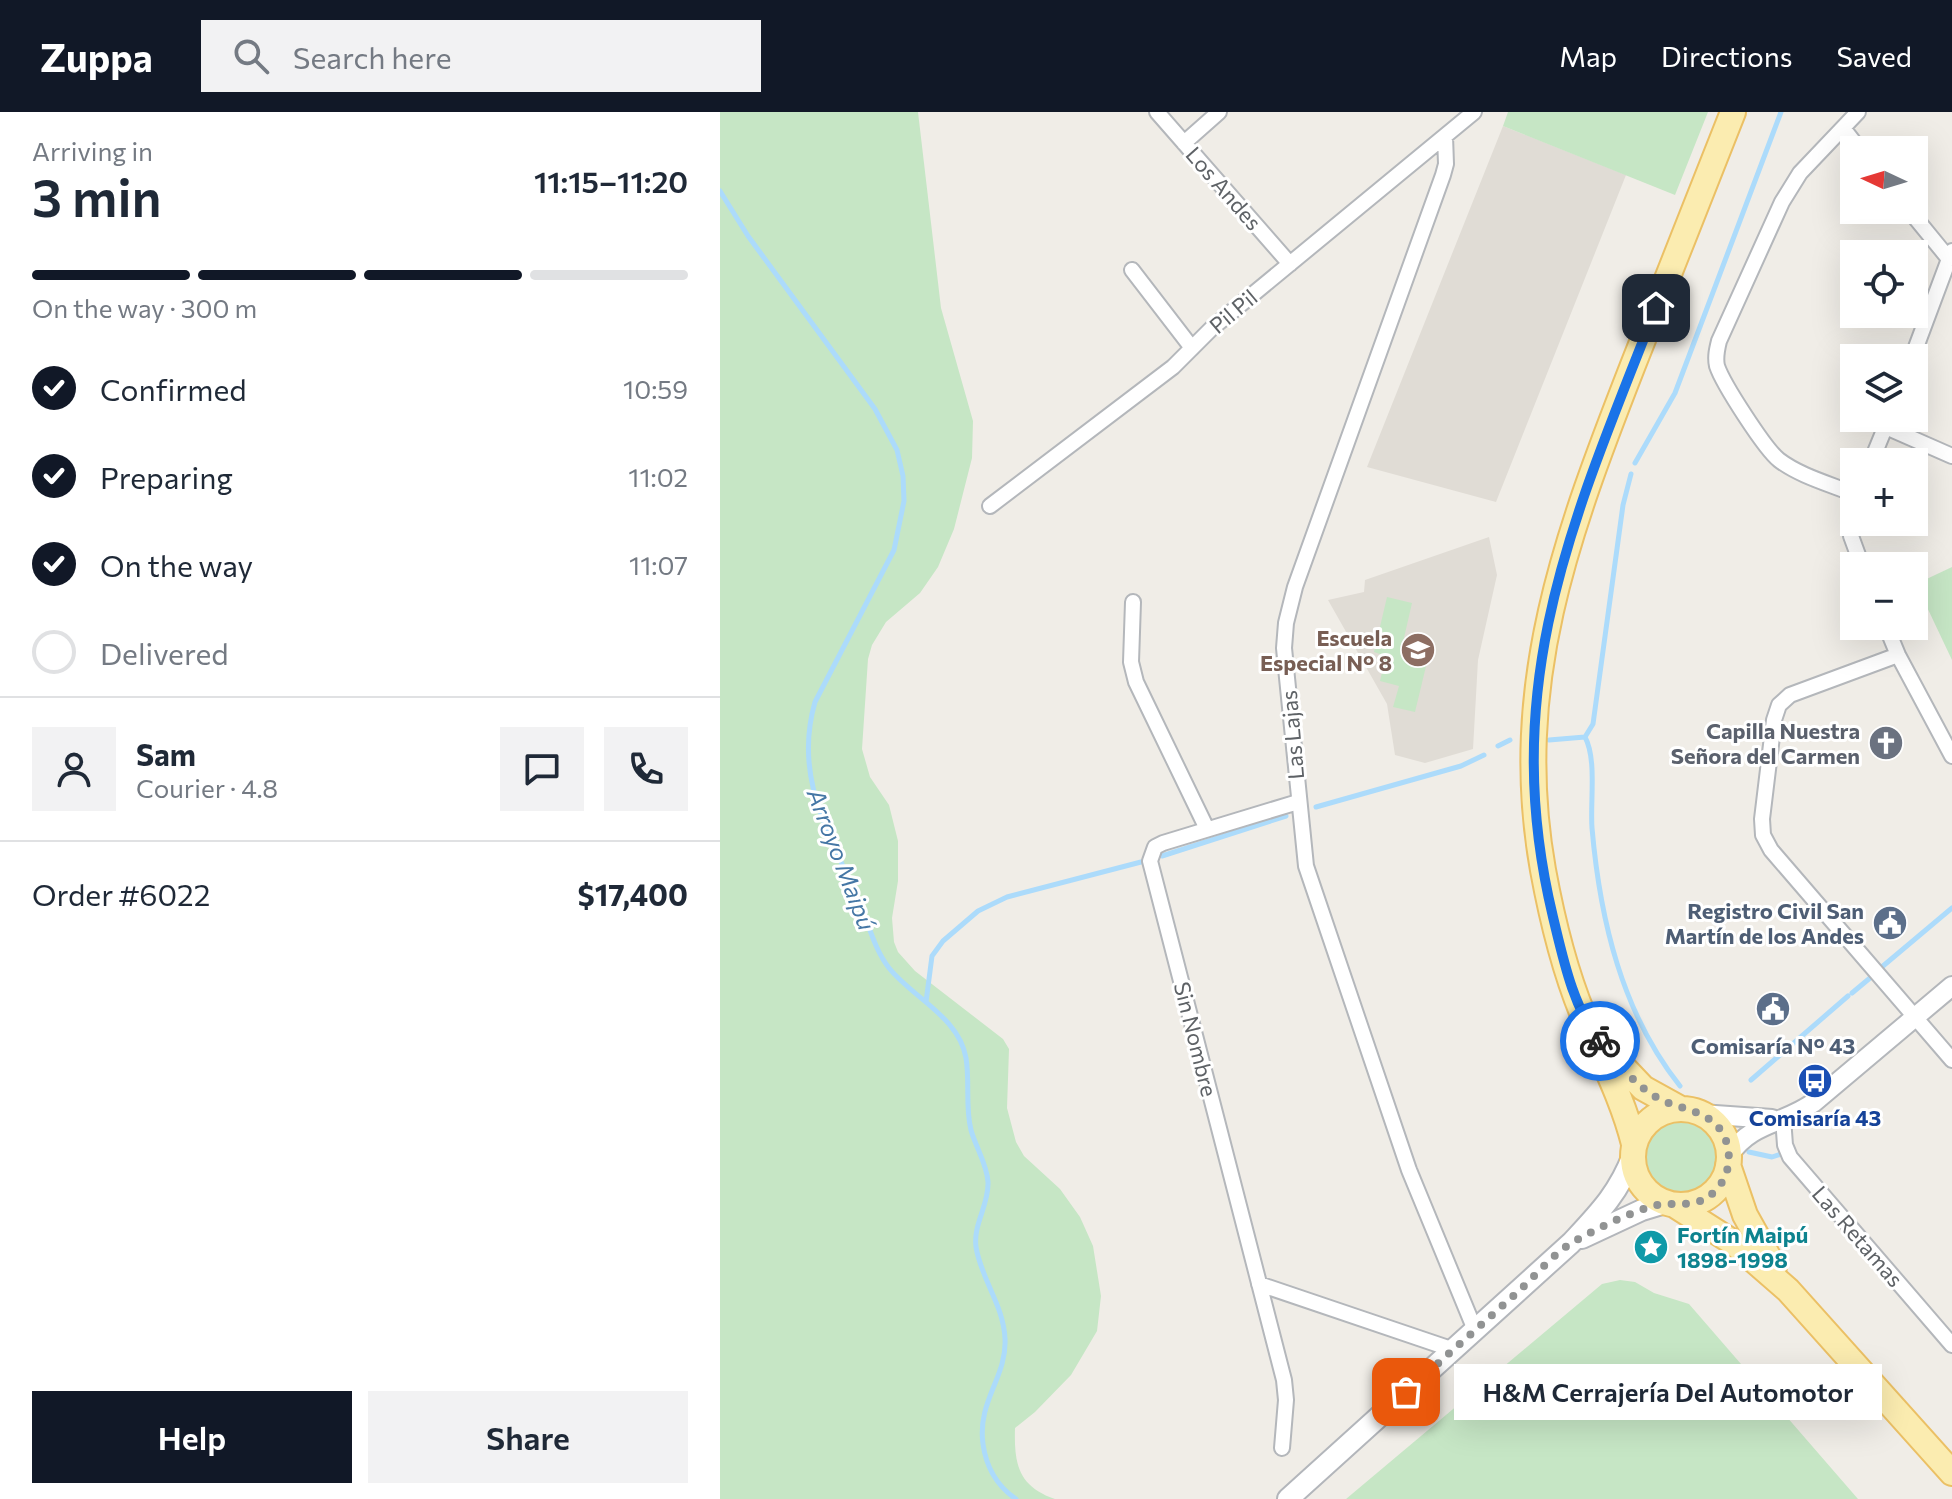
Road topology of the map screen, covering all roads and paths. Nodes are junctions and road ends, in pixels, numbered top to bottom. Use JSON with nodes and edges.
{"nodes":[{"id":1,"x":1157,"y":112,"type":"edge"},
{"id":2,"x":1219,"y":112,"type":"edge"},
{"id":3,"x":1474,"y":112,"type":"edge"},
{"id":4,"x":1733,"y":112,"type":"edge"},
{"id":5,"x":1858,"y":112,"type":"edge"},
{"id":6,"x":1843,"y":128,"type":"junction"},
{"id":7,"x":1445,"y":136,"type":"junction"},
{"id":8,"x":1849,"y":136,"type":"edge"},
{"id":9,"x":1184,"y":143,"type":"junction"},
{"id":10,"x":1922,"y":224,"type":"edge"},
{"id":11,"x":1950,"y":255,"type":"edge"},
{"id":12,"x":1290,"y":264,"type":"junction"},
{"id":13,"x":1132,"y":270,"type":"dead end"},
{"id":14,"x":1917,"y":344,"type":"edge"},
{"id":15,"x":1192,"y":348,"type":"junction"},
{"id":16,"x":1907,"y":432,"type":"edge"},
{"id":17,"x":1952,"y":456,"type":"edge"},
{"id":18,"x":1840,"y":488,"type":"edge"},
{"id":19,"x":990,"y":506,"type":"dead end"},
{"id":20,"x":1133,"y":602,"type":"dead end"},
{"id":21,"x":1892,"y":640,"type":"edge"},
{"id":22,"x":1898,"y":655,"type":"junction"},
{"id":23,"x":1952,"y":756,"type":"edge"},
{"id":24,"x":1298,"y":802,"type":"junction"},
{"id":25,"x":1207,"y":829,"type":"junction"},
{"id":26,"x":1952,"y":986,"type":"edge"},
{"id":27,"x":1915,"y":1016,"type":"junction"},
{"id":28,"x":1589,"y":1028,"type":"junction"},
{"id":29,"x":1952,"y":1060,"type":"edge"},
{"id":30,"x":1691,"y":1111,"type":"junction"},
{"id":31,"x":1783,"y":1118,"type":"junction"},
{"id":32,"x":1633,"y":1150,"type":"junction"},
{"id":33,"x":1729,"y":1160,"type":"junction"},
{"id":34,"x":1670,"y":1205,"type":"junction"},
{"id":35,"x":1571,"y":1243,"type":"junction"},
{"id":36,"x":1259,"y":1284,"type":"junction"},
{"id":37,"x":1788,"y":1290,"type":"junction"},
{"id":38,"x":1475,"y":1330,"type":"junction"},
{"id":39,"x":1952,"y":1345,"type":"edge"},
{"id":40,"x":1454,"y":1350,"type":"junction"},
{"id":41,"x":1282,"y":1448,"type":"dead end"},
{"id":42,"x":1952,"y":1473,"type":"edge"},
{"id":43,"x":1288,"y":1499,"type":"edge"}],
"edges":[{"from":1,"to":9,"type":"street","name":"Los Andes"},
{"from":2,"to":9,"type":"street"},
{"from":3,"to":7,"type":"street","name":"Pil Pil"},
{"from":4,"to":28,"type":"main road"},
{"from":5,"to":6,"type":"street"},
{"from":6,"to":8,"type":"street"},
{"from":6,"to":18,"type":"street"},
{"from":7,"to":12,"type":"street","name":"Pil Pil"},
{"from":7,"to":24,"type":"street","name":"Las Lajas"},
{"from":9,"to":12,"type":"street","name":"Los Andes"},
{"from":10,"to":11,"type":"street"},
{"from":11,"to":14,"type":"street"},
{"from":12,"to":15,"type":"street","name":"Pil Pil"},
{"from":13,"to":15,"type":"street"},
{"from":15,"to":19,"type":"street","name":"Pil Pil"},
{"from":16,"to":17,"type":"street"},
{"from":20,"to":25,"type":"street"},
{"from":21,"to":22,"type":"street"},
{"from":22,"to":23,"type":"street"},
{"from":22,"to":27,"type":"street"},
{"from":24,"to":25,"type":"street","name":"Sin Nombre"},
{"from":24,"to":38,"type":"street","name":"Las Lajas"},
{"from":25,"to":36,"type":"street","name":"Sin Nombre"},
{"from":26,"to":27,"type":"street"},
{"from":27,"to":29,"type":"street"},
{"from":27,"to":31,"type":"street"},
{"from":28,"to":30,"type":"main road"},
{"from":28,"to":32,"type":"main road"},
{"from":30,"to":31,"type":"street"},
{"from":30,"to":32,"type":"main road"},
{"from":30,"to":33,"type":"main road"},
{"from":31,"to":33,"type":"street"},
{"from":31,"to":39,"type":"street","name":"Las Retamas"},
{"from":32,"to":34,"type":"main road"},
{"from":32,"to":35,"type":"main road"},
{"from":33,"to":34,"type":"main road"},
{"from":33,"to":37,"type":"main road"},
{"from":34,"to":35,"type":"main road"},
{"from":34,"to":37,"type":"main road"},
{"from":35,"to":38,"type":"main road"},
{"from":36,"to":40,"type":"street"},
{"from":36,"to":41,"type":"street","name":"Sin Nombre"},
{"from":37,"to":42,"type":"main road"},
{"from":38,"to":40,"type":"main road"},
{"from":40,"to":43,"type":"main road"}]}
